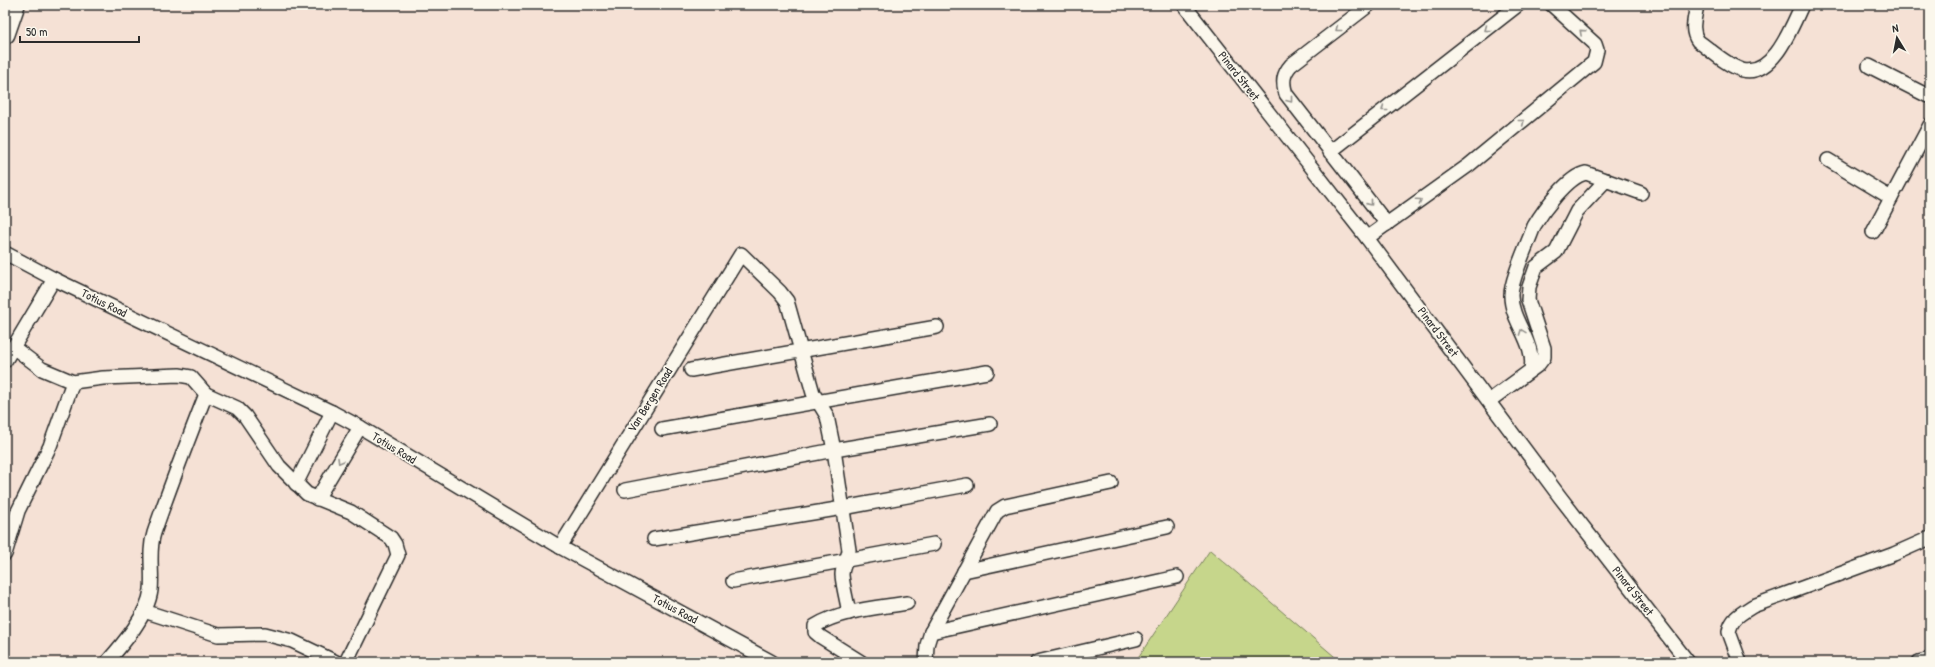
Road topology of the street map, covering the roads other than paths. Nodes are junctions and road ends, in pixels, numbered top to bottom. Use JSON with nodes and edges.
{"nodes":[{"id":1,"x":15,"y":5,"type":"edge"},
{"id":2,"x":1184,"y":5,"type":"edge"},
{"id":3,"x":1369,"y":5,"type":"edge"},
{"id":4,"x":1518,"y":5,"type":"edge"},
{"id":5,"x":1552,"y":5,"type":"edge"},
{"id":6,"x":1697,"y":5,"type":"edge"},
{"id":7,"x":1802,"y":5,"type":"edge"},
{"id":8,"x":5,"y":34,"type":"edge"},
{"id":9,"x":1869,"y":66,"type":"dead end"},
{"id":10,"x":1930,"y":97,"type":"edge"},
{"id":11,"x":1930,"y":125,"type":"edge"},
{"id":12,"x":1330,"y":152,"type":"junction"},
{"id":13,"x":1828,"y":160,"type":"dead end"},
{"id":14,"x":1606,"y":180,"type":"junction"},
{"id":15,"x":1641,"y":193,"type":"dead end"},
{"id":16,"x":1891,"y":198,"type":"junction"},
{"id":17,"x":1387,"y":224,"type":"junction"},
{"id":18,"x":1873,"y":232,"type":"dead end"},
{"id":19,"x":1367,"y":238,"type":"junction"},
{"id":20,"x":5,"y":253,"type":"edge"},
{"id":21,"x":1523,"y":256,"type":"junction"},
{"id":22,"x":1539,"y":263,"type":"junction"},
{"id":23,"x":54,"y":279,"type":"junction"},
{"id":24,"x":937,"y":327,"type":"dead end"},
{"id":25,"x":13,"y":347,"type":"junction"},
{"id":26,"x":801,"y":352,"type":"junction"},
{"id":27,"x":5,"y":361,"type":"edge"},
{"id":28,"x":1531,"y":369,"type":"junction"},
{"id":29,"x":691,"y":370,"type":"dead end"},
{"id":30,"x":987,"y":372,"type":"dead end"},
{"id":31,"x":73,"y":382,"type":"junction"},
{"id":32,"x":206,"y":394,"type":"junction"},
{"id":33,"x":817,"y":402,"type":"junction"},
{"id":34,"x":1489,"y":402,"type":"junction"},
{"id":35,"x":332,"y":412,"type":"junction"},
{"id":36,"x":990,"y":424,"type":"dead end"},
{"id":37,"x":360,"y":427,"type":"junction"},
{"id":38,"x":662,"y":429,"type":"dead end"},
{"id":39,"x":834,"y":450,"type":"junction"},
{"id":40,"x":1111,"y":483,"type":"dead end"},
{"id":41,"x":296,"y":484,"type":"junction"},
{"id":42,"x":967,"y":484,"type":"dead end"},
{"id":43,"x":625,"y":490,"type":"dead end"},
{"id":44,"x":317,"y":499,"type":"junction"},
{"id":45,"x":843,"y":508,"type":"junction"},
{"id":46,"x":1167,"y":528,"type":"dead end"},
{"id":47,"x":1930,"y":538,"type":"edge"},
{"id":48,"x":654,"y":539,"type":"dead end"},
{"id":49,"x":934,"y":544,"type":"dead end"},
{"id":50,"x":560,"y":547,"type":"junction"},
{"id":51,"x":5,"y":554,"type":"edge"},
{"id":52,"x":848,"y":559,"type":"junction"},
{"id":53,"x":964,"y":571,"type":"junction"},
{"id":54,"x":1177,"y":577,"type":"dead end"},
{"id":55,"x":733,"y":581,"type":"dead end"},
{"id":56,"x":907,"y":603,"type":"dead end"},
{"id":57,"x":144,"y":610,"type":"junction"},
{"id":58,"x":849,"y":613,"type":"junction"},
{"id":59,"x":931,"y":632,"type":"junction"},
{"id":60,"x":1136,"y":639,"type":"dead end"},
{"id":61,"x":1930,"y":659,"type":"edge"},
{"id":62,"x":107,"y":662,"type":"edge"},
{"id":63,"x":336,"y":662,"type":"edge"},
{"id":64,"x":346,"y":662,"type":"edge"},
{"id":65,"x":772,"y":662,"type":"edge"},
{"id":66,"x":861,"y":662,"type":"edge"},
{"id":67,"x":926,"y":662,"type":"edge"},
{"id":68,"x":1036,"y":662,"type":"edge"},
{"id":69,"x":1688,"y":662,"type":"edge"},
{"id":70,"x":1740,"y":662,"type":"edge"},
{"id":71,"x":1919,"y":662,"type":"edge"}],
"edges":[{"from":1,"to":8,"type":"main road"},
{"from":2,"to":19,"type":"street","name":"Pinard Street"},
{"from":3,"to":12,"type":"street","one_way":true},
{"from":4,"to":12,"type":"street","one_way":true},
{"from":17,"to":5,"type":"street","one_way":true},
{"from":6,"to":7,"type":"street"},
{"from":9,"to":10,"type":"street"},
{"from":11,"to":16,"type":"street"},
{"from":12,"to":17,"type":"street","one_way":true},
{"from":13,"to":16,"type":"street"},
{"from":14,"to":15,"type":"street"},
{"from":14,"to":21,"type":"street"},
{"from":14,"to":22,"type":"street"},
{"from":16,"to":18,"type":"street"},
{"from":17,"to":19,"type":"street"},
{"from":19,"to":34,"type":"street","name":"Pinard Street"},
{"from":20,"to":23,"type":"street","name":"Totius Road"},
{"from":21,"to":22,"type":"street"},
{"from":28,"to":21,"type":"street","one_way":true},
{"from":22,"to":28,"type":"street"},
{"from":23,"to":25,"type":"street"},
{"from":23,"to":35,"type":"street","name":"Totius Road"},
{"from":24,"to":26,"type":"street"},
{"from":25,"to":27,"type":"street"},
{"from":25,"to":31,"type":"street"},
{"from":26,"to":29,"type":"street"},
{"from":26,"to":33,"type":"street"},
{"from":26,"to":50,"type":"street","name":"Van Bergen Road"},
{"from":28,"to":34,"type":"street"},
{"from":30,"to":33,"type":"street"},
{"from":31,"to":32,"type":"street"},
{"from":31,"to":51,"type":"street"},
{"from":32,"to":41,"type":"street"},
{"from":32,"to":57,"type":"street"},
{"from":33,"to":38,"type":"street"},
{"from":33,"to":39,"type":"street"},
{"from":34,"to":69,"type":"street","name":"Pinard Street"},
{"from":35,"to":37,"type":"street","name":"Totius Road"},
{"from":35,"to":41,"type":"street"},
{"from":36,"to":39,"type":"street"},
{"from":37,"to":44,"type":"street","one_way":true},
{"from":37,"to":50,"type":"street","name":"Totius Road"},
{"from":39,"to":43,"type":"street"},
{"from":39,"to":45,"type":"street"},
{"from":40,"to":53,"type":"street"},
{"from":41,"to":44,"type":"street"},
{"from":42,"to":45,"type":"street"},
{"from":44,"to":64,"type":"street"},
{"from":45,"to":48,"type":"street"},
{"from":45,"to":52,"type":"street"},
{"from":46,"to":53,"type":"street"},
{"from":47,"to":70,"type":"street"},
{"from":49,"to":52,"type":"street"},
{"from":50,"to":65,"type":"street","name":"Totius Road"},
{"from":52,"to":55,"type":"street"},
{"from":52,"to":58,"type":"street"},
{"from":53,"to":59,"type":"street"},
{"from":54,"to":59,"type":"street"},
{"from":56,"to":58,"type":"street"},
{"from":57,"to":62,"type":"street"},
{"from":57,"to":63,"type":"street"},
{"from":58,"to":66,"type":"street"},
{"from":59,"to":67,"type":"street"},
{"from":60,"to":68,"type":"street"},
{"from":61,"to":71,"type":"street"}]}
